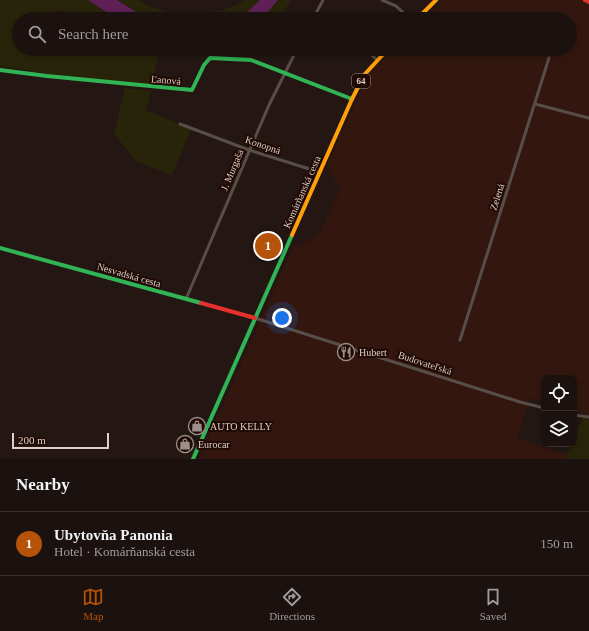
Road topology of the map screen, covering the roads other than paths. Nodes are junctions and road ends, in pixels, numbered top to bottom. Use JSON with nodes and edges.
{"nodes":[{"id":1,"x":323,"y":0,"type":"edge"},
{"id":2,"x":382,"y":0,"type":"edge"},
{"id":3,"x":436,"y":0,"type":"edge"},
{"id":4,"x":585,"y":0,"type":"edge"},
{"id":5,"x":589,"y":2,"type":"edge"},
{"id":6,"x":316,"y":12,"type":"edge"},
{"id":7,"x":402,"y":12,"type":"edge"},
{"id":8,"x":424,"y":12,"type":"edge"},
{"id":9,"x":293,"y":56,"type":"edge"},
{"id":10,"x":373,"y":56,"type":"edge"},
{"id":11,"x":381,"y":56,"type":"edge"},
{"id":12,"x":550,"y":58,"type":"dead end"},
{"id":13,"x":377,"y":60,"type":"junction"},
{"id":14,"x":0,"y":70,"type":"edge"},
{"id":15,"x":284,"y":73,"type":"junction"},
{"id":16,"x":352,"y":99,"type":"junction"},
{"id":17,"x":535,"y":104,"type":"junction"},
{"id":18,"x":589,"y":118,"type":"edge"},
{"id":19,"x":180,"y":124,"type":"dead end"},
{"id":20,"x":250,"y":150,"type":"junction"},
{"id":21,"x":319,"y":172,"type":"junction"},
{"id":22,"x":0,"y":248,"type":"edge"},
{"id":23,"x":186,"y":299,"type":"junction"},
{"id":24,"x":255,"y":318,"type":"junction"},
{"id":25,"x":460,"y":340,"type":"dead end"},
{"id":26,"x":541,"y":407,"type":"edge"},
{"id":27,"x":577,"y":415,"type":"edge"},
{"id":28,"x":589,"y":417,"type":"edge"},
{"id":29,"x":193,"y":459,"type":"edge"}],
"edges":[{"from":1,"to":6,"type":"street"},
{"from":2,"to":7,"type":"street"},
{"from":3,"to":8,"type":"street"},
{"from":4,"to":5,"type":"street"},
{"from":9,"to":15,"type":"street","name":"J. Murgaša"},
{"from":10,"to":13,"type":"street"},
{"from":11,"to":13,"type":"street","name":"Komárňanská cesta","number":"64"},
{"from":12,"to":17,"type":"street","name":"Zelená"},
{"from":13,"to":16,"type":"street","name":"Komárňanská cesta","number":"64"},
{"from":14,"to":15,"type":"street","name":"Ľanová"},
{"from":15,"to":16,"type":"street","name":"Ľanová"},
{"from":15,"to":20,"type":"street","name":"J. Murgaša"},
{"from":16,"to":21,"type":"street","name":"Komárňanská cesta","number":"64"},
{"from":17,"to":18,"type":"street"},
{"from":17,"to":25,"type":"street","name":"Zelená"},
{"from":19,"to":20,"type":"street","name":"Konopná"},
{"from":20,"to":21,"type":"street","name":"Konopná"},
{"from":20,"to":23,"type":"street","name":"J. Murgaša"},
{"from":21,"to":24,"type":"street","name":"Komárňanská cesta","number":"64"},
{"from":22,"to":23,"type":"street","name":"Nesvadská cesta"},
{"from":23,"to":24,"type":"street","name":"Nesvadská cesta"},
{"from":24,"to":26,"type":"street","name":"Budovateľská"},
{"from":24,"to":29,"type":"street","name":"Komárňanská cesta","number":"64"},
{"from":27,"to":28,"type":"street"}]}
